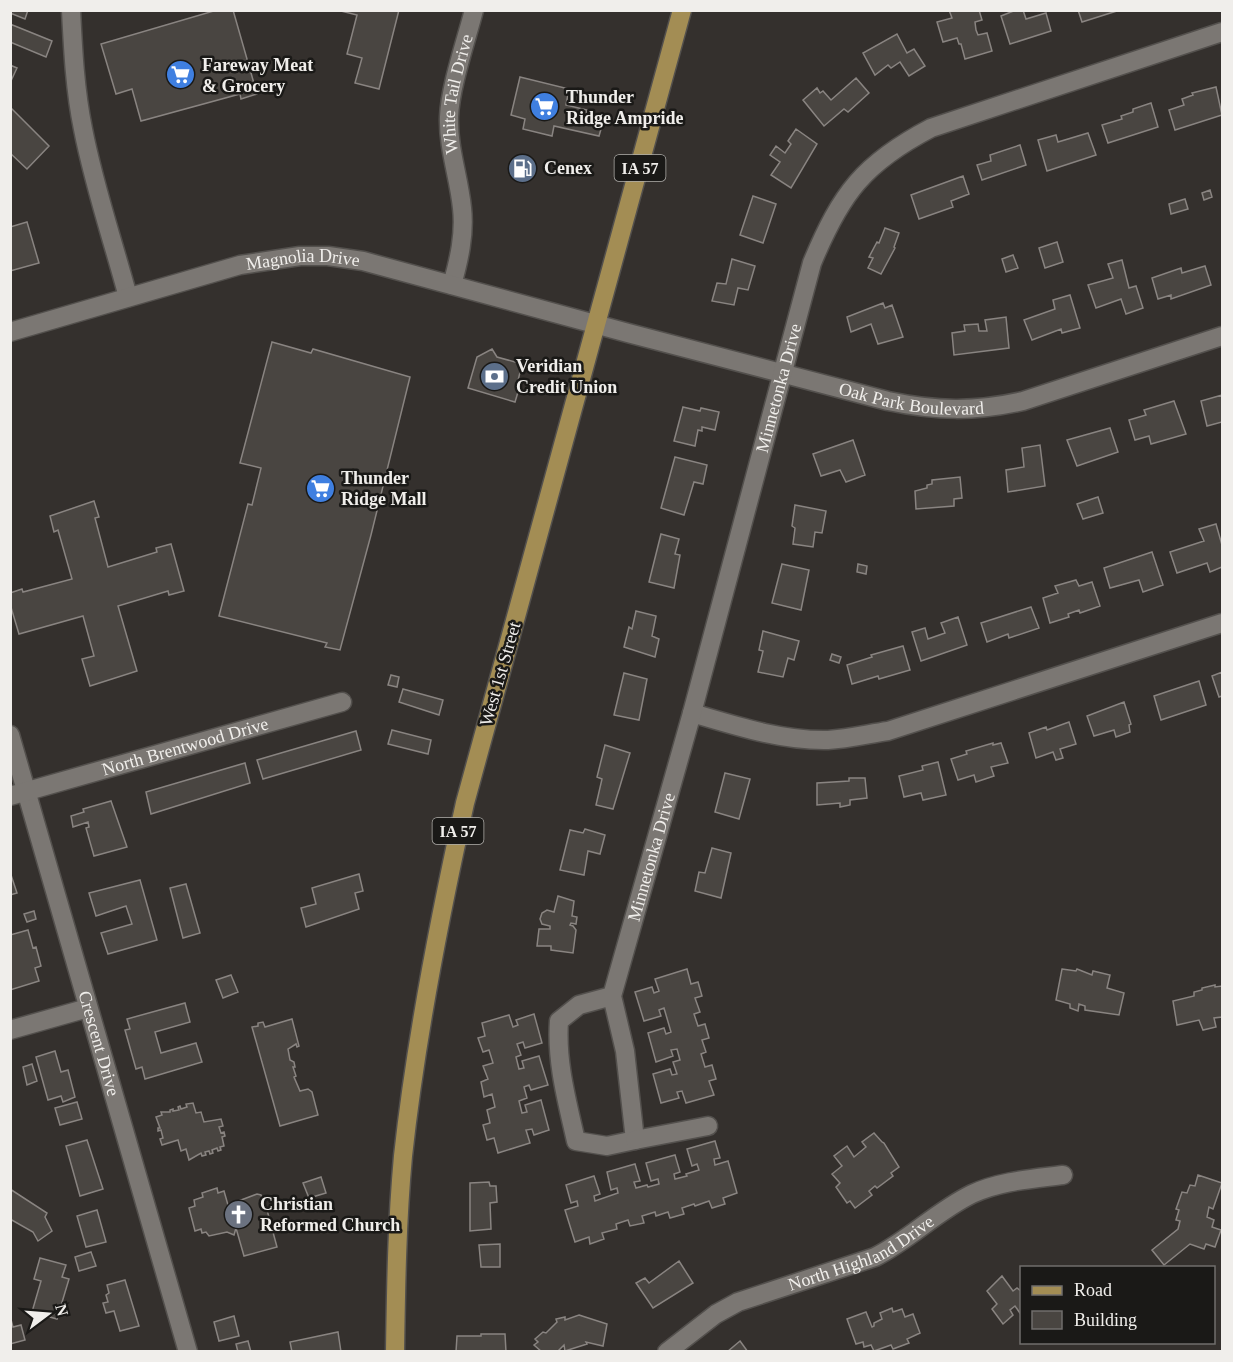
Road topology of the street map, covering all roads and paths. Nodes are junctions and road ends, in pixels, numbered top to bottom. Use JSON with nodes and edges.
{"nodes":[{"id":1,"x":71,"y":10,"type":"edge"},
{"id":2,"x":474,"y":10,"type":"edge"},
{"id":3,"x":682,"y":10,"type":"edge"},
{"id":4,"x":1222,"y":32,"type":"edge"},
{"id":5,"x":452,"y":285,"type":"junction"},
{"id":6,"x":128,"y":297,"type":"junction"},
{"id":7,"x":597,"y":325,"type":"junction"},
{"id":8,"x":10,"y":332,"type":"edge"},
{"id":9,"x":1222,"y":336,"type":"edge"},
{"id":10,"x":783,"y":373,"type":"junction"},
{"id":11,"x":1222,"y":623,"type":"edge"},
{"id":12,"x":342,"y":702,"type":"dead end"},
{"id":13,"x":692,"y":713,"type":"junction"},
{"id":14,"x":10,"y":735,"type":"edge"},
{"id":15,"x":19,"y":794,"type":"edge"},
{"id":16,"x":613,"y":991,"type":"junction"},
{"id":17,"x":88,"y":1008,"type":"junction"},
{"id":18,"x":10,"y":1030,"type":"edge"},
{"id":19,"x":708,"y":1126,"type":"dead end"},
{"id":20,"x":635,"y":1140,"type":"junction"},
{"id":21,"x":1063,"y":1175,"type":"dead end"},
{"id":22,"x":188,"y":1352,"type":"edge"},
{"id":23,"x":395,"y":1352,"type":"edge"},
{"id":24,"x":667,"y":1352,"type":"edge"}],
"edges":[{"from":1,"to":6,"type":"street"},
{"from":2,"to":5,"type":"street","name":"White Tail Drive"},
{"from":3,"to":7,"type":"main road","name":"West 1st Street","number":"IA 57"},
{"from":4,"to":10,"type":"street","name":"Minnetonka Drive"},
{"from":5,"to":6,"type":"street","name":"Magnolia Drive"},
{"from":5,"to":7,"type":"street","name":"Magnolia Drive"},
{"from":6,"to":8,"type":"street","name":"Magnolia Drive"},
{"from":7,"to":10,"type":"street","name":"Oak Park Boulevard"},
{"from":7,"to":23,"type":"main road","name":"West 1st Street","number":"IA 57"},
{"from":9,"to":10,"type":"street","name":"Oak Park Boulevard"},
{"from":10,"to":13,"type":"street","name":"Minnetonka Drive"},
{"from":11,"to":13,"type":"street"},
{"from":12,"to":15,"type":"street","name":"North Brentwood Drive"},
{"from":13,"to":16,"type":"street","name":"Minnetonka Drive"},
{"from":14,"to":15,"type":"street","name":"Crescent Drive"},
{"from":15,"to":17,"type":"street","name":"Crescent Drive"},
{"from":16,"to":20,"type":"street"},
{"from":16,"to":20,"type":"street"},
{"from":17,"to":18,"type":"street"},
{"from":17,"to":22,"type":"street","name":"Crescent Drive"},
{"from":19,"to":20,"type":"street"},
{"from":21,"to":24,"type":"street","name":"North Highland Drive"}]}
